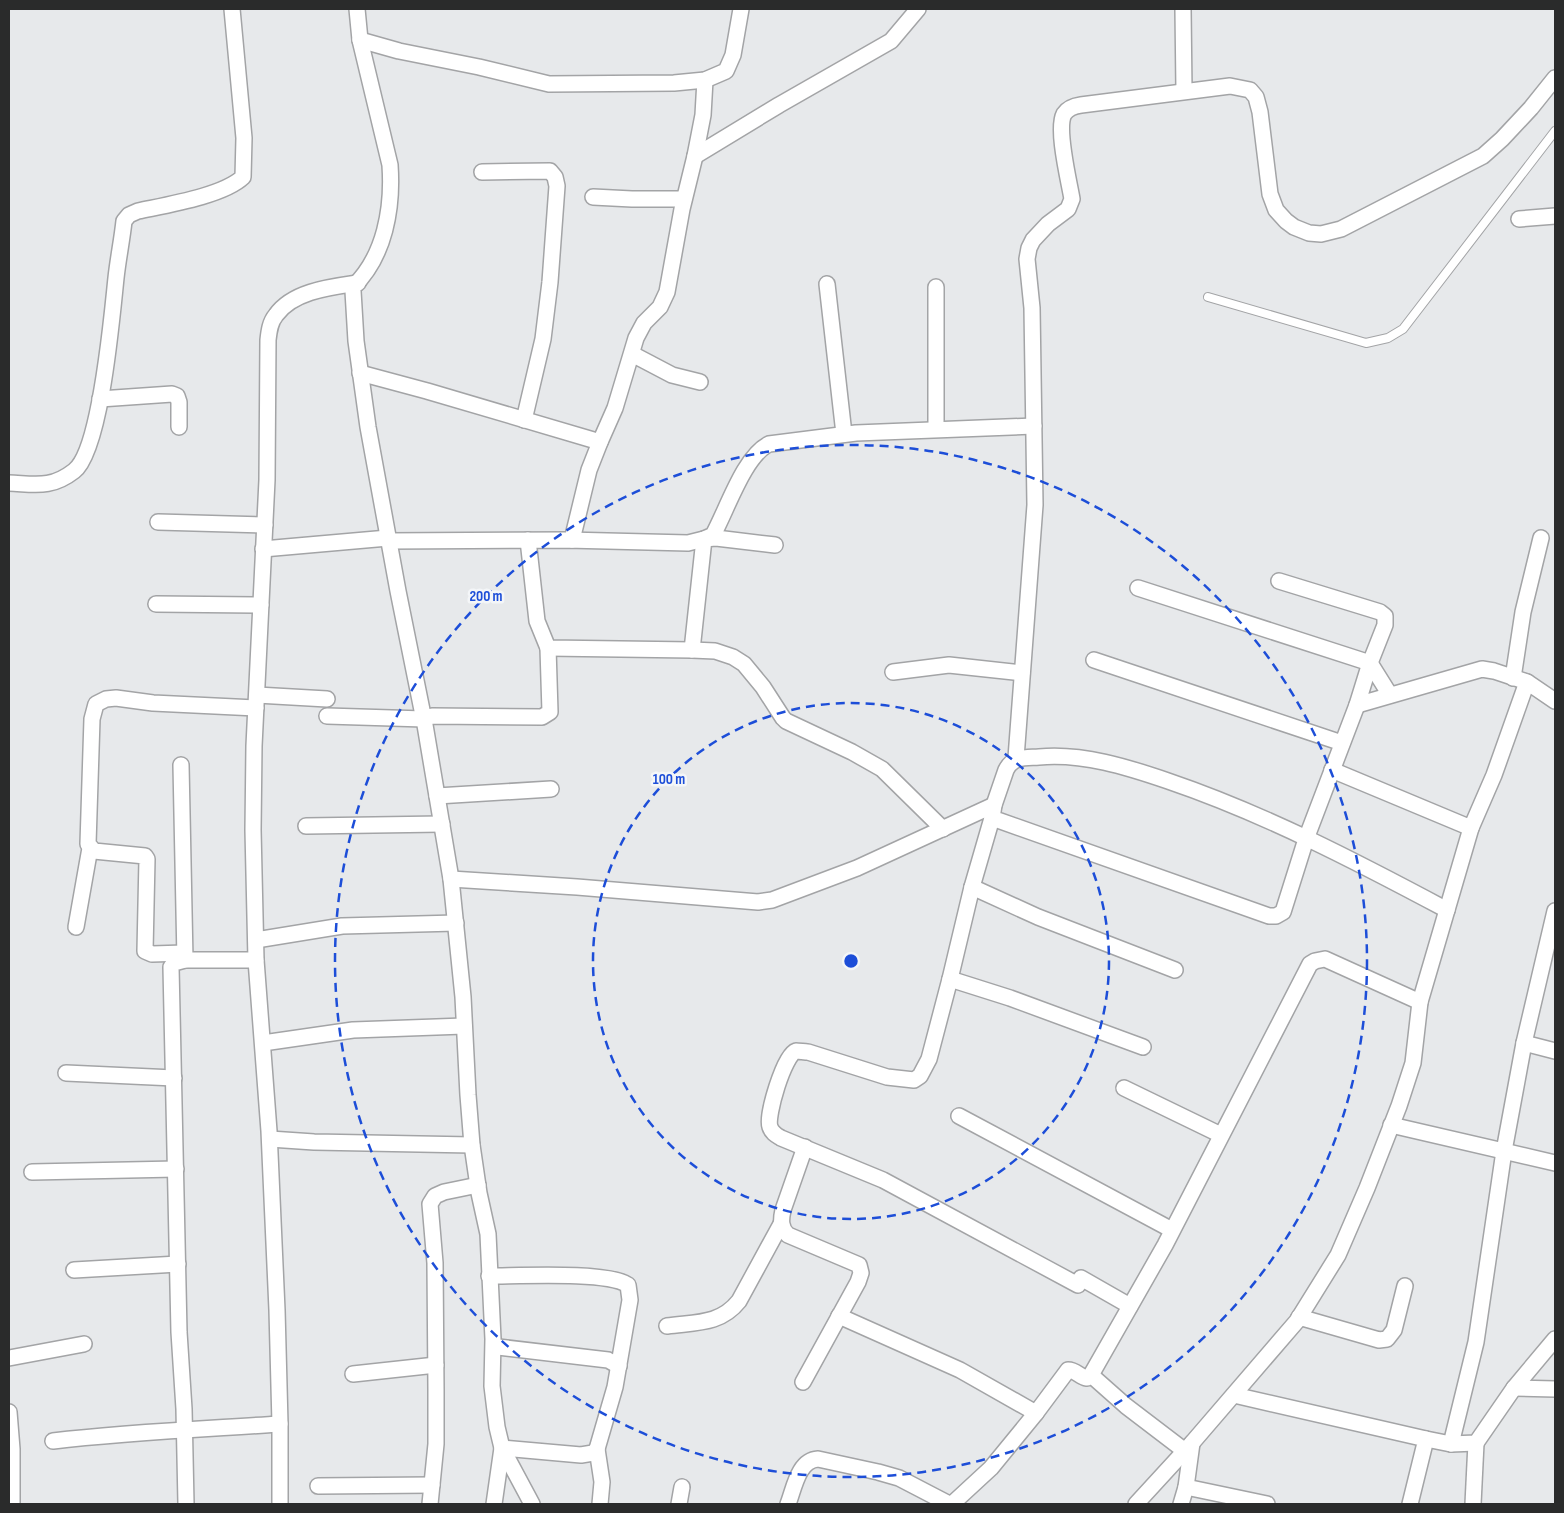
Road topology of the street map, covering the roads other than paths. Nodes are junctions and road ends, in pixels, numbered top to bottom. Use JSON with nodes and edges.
{"nodes":[{"id":1,"x":232,"y":9,"type":"edge"},
{"id":2,"x":357,"y":9,"type":"edge"},
{"id":3,"x":741,"y":9,"type":"edge"},
{"id":4,"x":918,"y":9,"type":"edge"},
{"id":5,"x":1182,"y":9,"type":"edge"},
{"id":6,"x":360,"y":40,"type":"junction"},
{"id":7,"x":1555,"y":78,"type":"edge"},
{"id":8,"x":705,"y":80,"type":"junction"},
{"id":9,"x":1184,"y":91,"type":"junction"},
{"id":10,"x":1555,"y":131,"type":"edge"},
{"id":11,"x":695,"y":156,"type":"junction"},
{"id":12,"x":482,"y":172,"type":"dead end"},
{"id":13,"x":593,"y":197,"type":"dead end"},
{"id":14,"x":684,"y":199,"type":"junction"},
{"id":15,"x":1555,"y":216,"type":"edge"},
{"id":16,"x":1519,"y":218,"type":"dead end"},
{"id":17,"x":358,"y":283,"type":"junction"},
{"id":18,"x":827,"y":284,"type":"dead end"},
{"id":19,"x":936,"y":287,"type":"dead end"},
{"id":20,"x":1208,"y":296,"type":"dead end"},
{"id":21,"x":632,"y":354,"type":"junction"},
{"id":22,"x":360,"y":373,"type":"junction"},
{"id":23,"x":700,"y":382,"type":"dead end"},
{"id":24,"x":100,"y":399,"type":"junction"},
{"id":25,"x":524,"y":420,"type":"junction"},
{"id":26,"x":1034,"y":426,"type":"junction"},
{"id":27,"x":179,"y":427,"type":"dead end"},
{"id":28,"x":936,"y":429,"type":"junction"},
{"id":29,"x":844,"y":434,"type":"junction"},
{"id":30,"x":600,"y":442,"type":"junction"},
{"id":31,"x":9,"y":483,"type":"edge"},
{"id":32,"x":158,"y":522,"type":"dead end"},
{"id":33,"x":265,"y":525,"type":"junction"},
{"id":34,"x":1541,"y":538,"type":"dead end"},
{"id":35,"x":388,"y":539,"type":"junction"},
{"id":36,"x":528,"y":540,"type":"junction"},
{"id":37,"x":572,"y":540,"type":"junction"},
{"id":38,"x":704,"y":540,"type":"junction"},
{"id":39,"x":775,"y":544,"type":"dead end"},
{"id":40,"x":264,"y":549,"type":"junction"},
{"id":41,"x":1279,"y":581,"type":"dead end"},
{"id":42,"x":1138,"y":588,"type":"dead end"},
{"id":43,"x":156,"y":604,"type":"dead end"},
{"id":44,"x":261,"y":605,"type":"junction"},
{"id":45,"x":548,"y":648,"type":"junction"},
{"id":46,"x":692,"y":650,"type":"junction"},
{"id":47,"x":1094,"y":660,"type":"dead end"},
{"id":48,"x":1370,"y":662,"type":"junction"},
{"id":49,"x":892,"y":672,"type":"dead end"},
{"id":50,"x":1022,"y":673,"type":"junction"},
{"id":51,"x":1520,"y":680,"type":"junction"},
{"id":52,"x":1390,"y":695,"type":"junction"},
{"id":53,"x":327,"y":699,"type":"dead end"},
{"id":54,"x":256,"y":701,"type":"junction"},
{"id":55,"x":1555,"y":701,"type":"edge"},
{"id":56,"x":1357,"y":705,"type":"junction"},
{"id":57,"x":327,"y":716,"type":"dead end"},
{"id":58,"x":424,"y":719,"type":"junction"},
{"id":59,"x":1342,"y":743,"type":"junction"},
{"id":60,"x":1016,"y":758,"type":"junction"},
{"id":61,"x":181,"y":765,"type":"dead end"},
{"id":62,"x":1332,"y":770,"type":"junction"},
{"id":63,"x":552,"y":789,"type":"dead end"},
{"id":64,"x":437,"y":796,"type":"junction"},
{"id":65,"x":993,"y":811,"type":"junction"},
{"id":66,"x":442,"y":824,"type":"junction"},
{"id":67,"x":306,"y":826,"type":"dead end"},
{"id":68,"x":1471,"y":828,"type":"junction"},
{"id":69,"x":942,"y":829,"type":"junction"},
{"id":70,"x":1306,"y":839,"type":"junction"},
{"id":71,"x":90,"y":848,"type":"junction"},
{"id":72,"x":451,"y":880,"type":"junction"},
{"id":73,"x":972,"y":887,"type":"junction"},
{"id":74,"x":1447,"y":910,"type":"junction"},
{"id":75,"x":1555,"y":911,"type":"edge"},
{"id":76,"x":456,"y":923,"type":"junction"},
{"id":77,"x":76,"y":927,"type":"dead end"},
{"id":78,"x":1552,"y":936,"type":"edge"},
{"id":79,"x":256,"y":940,"type":"junction"},
{"id":80,"x":184,"y":956,"type":"junction"},
{"id":81,"x":256,"y":960,"type":"junction"},
{"id":82,"x":1176,"y":970,"type":"dead end"},
{"id":83,"x":950,"y":979,"type":"junction"},
{"id":84,"x":1420,"y":1002,"type":"junction"},
{"id":85,"x":464,"y":1026,"type":"junction"},
{"id":86,"x":263,"y":1042,"type":"junction"},
{"id":87,"x":1524,"y":1043,"type":"junction"},
{"id":88,"x":1143,"y":1047,"type":"dead end"},
{"id":89,"x":1555,"y":1051,"type":"edge"},
{"id":90,"x":66,"y":1074,"type":"dead end"},
{"id":91,"x":174,"y":1078,"type":"junction"},
{"id":92,"x":1124,"y":1088,"type":"dead end"},
{"id":93,"x":959,"y":1116,"type":"dead end"},
{"id":94,"x":1392,"y":1125,"type":"junction"},
{"id":95,"x":1221,"y":1135,"type":"junction"},
{"id":96,"x":270,"y":1139,"type":"junction"},
{"id":97,"x":472,"y":1145,"type":"junction"},
{"id":98,"x":805,"y":1147,"type":"junction"},
{"id":99,"x":1504,"y":1151,"type":"junction"},
{"id":100,"x":1555,"y":1163,"type":"edge"},
{"id":101,"x":176,"y":1169,"type":"junction"},
{"id":102,"x":32,"y":1172,"type":"dead end"},
{"id":103,"x":478,"y":1186,"type":"junction"},
{"id":104,"x":781,"y":1224,"type":"junction"},
{"id":105,"x":1172,"y":1230,"type":"junction"},
{"id":106,"x":178,"y":1264,"type":"junction"},
{"id":107,"x":74,"y":1270,"type":"dead end"},
{"id":108,"x":489,"y":1276,"type":"junction"},
{"id":109,"x":1406,"y":1286,"type":"dead end"},
{"id":110,"x":1130,"y":1306,"type":"junction"},
{"id":111,"x":839,"y":1316,"type":"junction"},
{"id":112,"x":1299,"y":1317,"type":"junction"},
{"id":113,"x":668,"y":1326,"type":"dead end"},
{"id":114,"x":1555,"y":1338,"type":"edge"},
{"id":115,"x":84,"y":1344,"type":"dead end"},
{"id":116,"x":498,"y":1347,"type":"dead end"},
{"id":117,"x":9,"y":1358,"type":"edge"},
{"id":118,"x":436,"y":1365,"type":"junction"},
{"id":119,"x":619,"y":1366,"type":"junction"},
{"id":120,"x":353,"y":1374,"type":"dead end"},
{"id":121,"x":1091,"y":1376,"type":"junction"},
{"id":122,"x":803,"y":1382,"type":"dead end"},
{"id":123,"x":1514,"y":1388,"type":"junction"},
{"id":124,"x":1555,"y":1389,"type":"edge"},
{"id":125,"x":1234,"y":1395,"type":"junction"},
{"id":126,"x":9,"y":1412,"type":"edge"},
{"id":127,"x":1036,"y":1413,"type":"junction"},
{"id":128,"x":280,"y":1424,"type":"junction"},
{"id":129,"x":184,"y":1429,"type":"junction"},
{"id":130,"x":1426,"y":1439,"type":"junction"},
{"id":131,"x":53,"y":1441,"type":"dead end"},
{"id":132,"x":1476,"y":1443,"type":"junction"},
{"id":133,"x":1451,"y":1444,"type":"junction"},
{"id":134,"x":1189,"y":1447,"type":"junction"},
{"id":135,"x":502,"y":1448,"type":"junction"},
{"id":136,"x":597,"y":1449,"type":"junction"},
{"id":137,"x":432,"y":1485,"type":"junction"},
{"id":138,"x":318,"y":1486,"type":"dead end"},
{"id":139,"x":682,"y":1487,"type":"dead end"},
{"id":140,"x":1186,"y":1487,"type":"junction"},
{"id":141,"x":10,"y":1503,"type":"edge"},
{"id":142,"x":186,"y":1504,"type":"edge"},
{"id":143,"x":280,"y":1504,"type":"edge"},
{"id":144,"x":430,"y":1504,"type":"edge"},
{"id":145,"x":494,"y":1504,"type":"edge"},
{"id":146,"x":532,"y":1504,"type":"edge"},
{"id":147,"x":600,"y":1504,"type":"edge"},
{"id":148,"x":679,"y":1504,"type":"edge"},
{"id":149,"x":788,"y":1504,"type":"edge"},
{"id":150,"x":950,"y":1504,"type":"edge"},
{"id":151,"x":1136,"y":1504,"type":"edge"},
{"id":152,"x":1181,"y":1504,"type":"edge"},
{"id":153,"x":1266,"y":1504,"type":"edge"},
{"id":154,"x":1410,"y":1504,"type":"edge"},
{"id":155,"x":1473,"y":1504,"type":"edge"}],
"edges":[{"from":1,"to":24,"type":"street"},
{"from":2,"to":6,"type":"street"},
{"from":3,"to":8,"type":"street"},
{"from":4,"to":11,"type":"street"},
{"from":5,"to":9,"type":"street"},
{"from":6,"to":8,"type":"street"},
{"from":6,"to":17,"type":"street"},
{"from":7,"to":9,"type":"street"},
{"from":8,"to":11,"type":"street"},
{"from":9,"to":26,"type":"street"},
{"from":10,"to":20,"type":"lane"},
{"from":11,"to":14,"type":"street"},
{"from":12,"to":25,"type":"street"},
{"from":13,"to":14,"type":"street"},
{"from":14,"to":21,"type":"street"},
{"from":15,"to":16,"type":"street"},
{"from":17,"to":22,"type":"street"},
{"from":17,"to":33,"type":"street"},
{"from":18,"to":29,"type":"street"},
{"from":19,"to":28,"type":"street"},
{"from":21,"to":23,"type":"street"},
{"from":21,"to":30,"type":"street"},
{"from":22,"to":25,"type":"street"},
{"from":22,"to":35,"type":"street"},
{"from":24,"to":27,"type":"street"},
{"from":24,"to":31,"type":"street"},
{"from":25,"to":30,"type":"street"},
{"from":26,"to":28,"type":"street"},
{"from":26,"to":50,"type":"street"},
{"from":28,"to":29,"type":"street"},
{"from":29,"to":38,"type":"street"},
{"from":30,"to":37,"type":"street"},
{"from":32,"to":33,"type":"street"},
{"from":33,"to":40,"type":"street"},
{"from":34,"to":51,"type":"street"},
{"from":35,"to":36,"type":"street"},
{"from":35,"to":40,"type":"street"},
{"from":35,"to":58,"type":"street"},
{"from":36,"to":37,"type":"street"},
{"from":36,"to":45,"type":"street"},
{"from":37,"to":38,"type":"street"},
{"from":38,"to":39,"type":"street"},
{"from":38,"to":46,"type":"street"},
{"from":40,"to":44,"type":"street"},
{"from":41,"to":48,"type":"street"},
{"from":42,"to":48,"type":"street"},
{"from":43,"to":44,"type":"street"},
{"from":44,"to":54,"type":"street"},
{"from":45,"to":46,"type":"street"},
{"from":45,"to":58,"type":"street"},
{"from":46,"to":69,"type":"street"},
{"from":47,"to":59,"type":"street"},
{"from":48,"to":52,"type":"street"},
{"from":48,"to":56,"type":"street"},
{"from":49,"to":50,"type":"street"},
{"from":50,"to":60,"type":"street"},
{"from":51,"to":52,"type":"street"},
{"from":51,"to":55,"type":"street"},
{"from":51,"to":68,"type":"street"},
{"from":52,"to":56,"type":"street"},
{"from":53,"to":54,"type":"street"},
{"from":54,"to":71,"type":"street"},
{"from":54,"to":79,"type":"street"},
{"from":56,"to":59,"type":"street"},
{"from":57,"to":58,"type":"street"},
{"from":58,"to":64,"type":"street"},
{"from":59,"to":62,"type":"street"},
{"from":60,"to":65,"type":"street"},
{"from":60,"to":70,"type":"street"},
{"from":61,"to":80,"type":"street"},
{"from":62,"to":68,"type":"street"},
{"from":62,"to":70,"type":"street"},
{"from":63,"to":64,"type":"street"},
{"from":64,"to":66,"type":"street"},
{"from":65,"to":69,"type":"street"},
{"from":65,"to":70,"type":"street"},
{"from":65,"to":73,"type":"street"},
{"from":66,"to":67,"type":"street"},
{"from":66,"to":72,"type":"street"},
{"from":68,"to":74,"type":"street"},
{"from":69,"to":72,"type":"street"},
{"from":70,"to":74,"type":"street"},
{"from":71,"to":77,"type":"street"},
{"from":71,"to":80,"type":"street"},
{"from":72,"to":76,"type":"street"},
{"from":73,"to":82,"type":"street"},
{"from":73,"to":83,"type":"street"},
{"from":74,"to":84,"type":"street"},
{"from":75,"to":78,"type":"street"},
{"from":76,"to":79,"type":"street"},
{"from":76,"to":85,"type":"street"},
{"from":78,"to":87,"type":"street"},
{"from":79,"to":81,"type":"street"},
{"from":80,"to":81,"type":"street"},
{"from":80,"to":91,"type":"street"},
{"from":81,"to":86,"type":"street"},
{"from":83,"to":88,"type":"street"},
{"from":83,"to":98,"type":"street"},
{"from":84,"to":94,"type":"street"},
{"from":84,"to":95,"type":"street"},
{"from":85,"to":86,"type":"street"},
{"from":85,"to":97,"type":"street"},
{"from":86,"to":96,"type":"street"},
{"from":87,"to":89,"type":"street"},
{"from":87,"to":99,"type":"street"},
{"from":90,"to":91,"type":"street"},
{"from":91,"to":101,"type":"street"},
{"from":92,"to":95,"type":"street"},
{"from":93,"to":105,"type":"street"},
{"from":94,"to":99,"type":"street"},
{"from":94,"to":112,"type":"street"},
{"from":95,"to":105,"type":"street"},
{"from":96,"to":97,"type":"street"},
{"from":96,"to":128,"type":"street"},
{"from":97,"to":103,"type":"street"},
{"from":98,"to":104,"type":"street"},
{"from":98,"to":110,"type":"street"},
{"from":99,"to":100,"type":"street"},
{"from":99,"to":133,"type":"street"},
{"from":101,"to":102,"type":"street"},
{"from":101,"to":106,"type":"street"},
{"from":103,"to":108,"type":"street"},
{"from":103,"to":118,"type":"street"},
{"from":104,"to":111,"type":"street"},
{"from":104,"to":113,"type":"street"},
{"from":105,"to":110,"type":"street"},
{"from":106,"to":107,"type":"street"},
{"from":106,"to":129,"type":"street"},
{"from":108,"to":119,"type":"street"},
{"from":108,"to":135,"type":"street"},
{"from":109,"to":112,"type":"street"},
{"from":110,"to":121,"type":"street"},
{"from":111,"to":122,"type":"street"},
{"from":111,"to":127,"type":"street"},
{"from":112,"to":125,"type":"street"},
{"from":114,"to":123,"type":"street"},
{"from":115,"to":117,"type":"street"},
{"from":116,"to":119,"type":"street"},
{"from":118,"to":120,"type":"street"},
{"from":118,"to":137,"type":"street"},
{"from":119,"to":136,"type":"street"},
{"from":121,"to":127,"type":"street"},
{"from":121,"to":134,"type":"street"},
{"from":123,"to":124,"type":"street"},
{"from":123,"to":132,"type":"street"},
{"from":125,"to":130,"type":"street"},
{"from":125,"to":134,"type":"street"},
{"from":126,"to":141,"type":"street"},
{"from":127,"to":150,"type":"street"},
{"from":128,"to":129,"type":"street"},
{"from":128,"to":143,"type":"street"},
{"from":129,"to":131,"type":"street"},
{"from":129,"to":142,"type":"street"},
{"from":130,"to":133,"type":"street"},
{"from":130,"to":154,"type":"street"},
{"from":132,"to":133,"type":"street"},
{"from":132,"to":155,"type":"street"},
{"from":134,"to":140,"type":"street"},
{"from":134,"to":151,"type":"street"},
{"from":135,"to":136,"type":"street"},
{"from":135,"to":145,"type":"street"},
{"from":135,"to":146,"type":"street"},
{"from":136,"to":147,"type":"street"},
{"from":137,"to":138,"type":"street"},
{"from":137,"to":144,"type":"street"},
{"from":139,"to":148,"type":"street"},
{"from":140,"to":152,"type":"street"},
{"from":140,"to":153,"type":"street"},
{"from":149,"to":150,"type":"street"}]}
